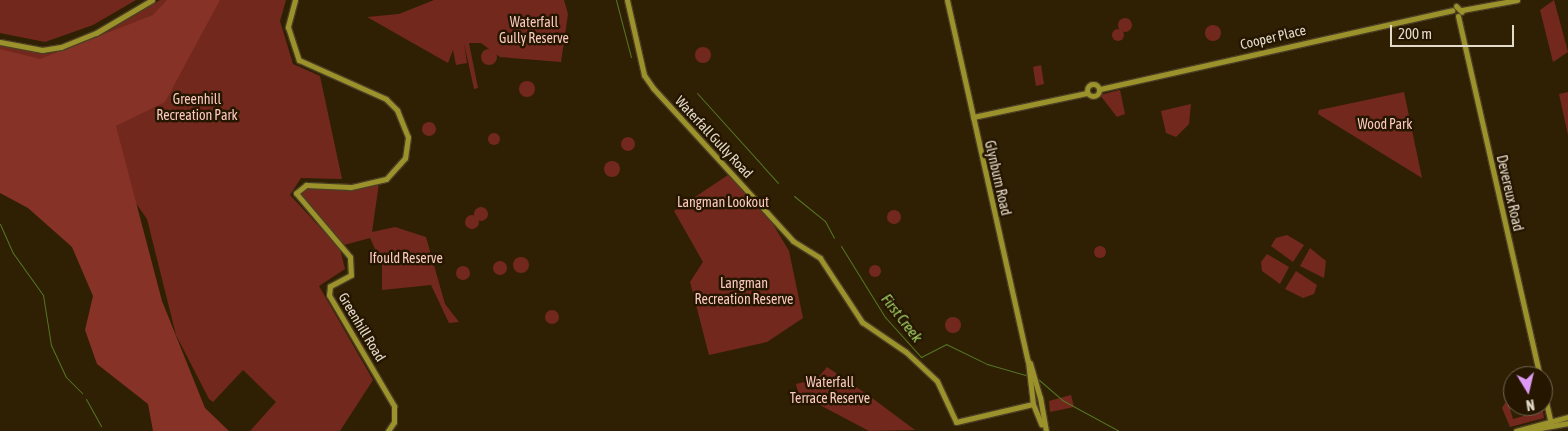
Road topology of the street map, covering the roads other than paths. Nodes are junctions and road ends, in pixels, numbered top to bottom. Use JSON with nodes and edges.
{"nodes":[{"id":1,"x":152,"y":0,"type":"edge"},
{"id":2,"x":295,"y":0,"type":"edge"},
{"id":3,"x":627,"y":0,"type":"edge"},
{"id":4,"x":947,"y":0,"type":"edge"},
{"id":5,"x":1517,"y":0,"type":"edge"},
{"id":6,"x":1454,"y":5,"type":"edge"},
{"id":7,"x":1462,"y":10,"type":"junction"},
{"id":8,"x":1458,"y":16,"type":"junction"},
{"id":9,"x":0,"y":42,"type":"edge"},
{"id":10,"x":1100,"y":89,"type":"junction"},
{"id":11,"x":1087,"y":93,"type":"junction"},
{"id":12,"x":973,"y":117,"type":"junction"},
{"id":13,"x":1538,"y":366,"type":"edge"},
{"id":14,"x":1036,"y":402,"type":"junction"},
{"id":15,"x":1043,"y":405,"type":"junction"},
{"id":16,"x":1549,"y":416,"type":"edge"},
{"id":17,"x":1568,"y":417,"type":"edge"},
{"id":18,"x":1568,"y":423,"type":"edge"},
{"id":19,"x":1551,"y":424,"type":"junction"},
{"id":20,"x":388,"y":431,"type":"edge"},
{"id":21,"x":1044,"y":431,"type":"edge"},
{"id":22,"x":1516,"y":431,"type":"edge"},
{"id":23,"x":1521,"y":431,"type":"edge"}],
"edges":[{"from":1,"to":9,"type":"street"},
{"from":2,"to":20,"type":"street","name":"Greenhill Road"},
{"from":3,"to":14,"type":"street","name":"Waterfall Gully Road"},
{"from":4,"to":12,"type":"street","name":"Glynburn Road"},
{"from":5,"to":7,"type":"street"},
{"from":6,"to":7,"type":"street"},
{"from":6,"to":8,"type":"street"},
{"from":6,"to":10,"type":"street","name":"Cooper Place"},
{"from":7,"to":8,"type":"street"},
{"from":8,"to":13,"type":"street","name":"Devereux Road"},
{"from":10,"to":11,"type":"street"},
{"from":10,"to":11,"type":"street"},
{"from":11,"to":12,"type":"street"},
{"from":12,"to":14,"type":"street","name":"Glynburn Road"},
{"from":14,"to":15,"type":"street","name":"Glynburn Road"},
{"from":14,"to":15,"type":"street"},
{"from":14,"to":21,"type":"street","name":"Glynburn Road"},
{"from":15,"to":21,"type":"street","name":"Glynburn Road"},
{"from":16,"to":19,"type":"street"},
{"from":17,"to":19,"type":"street"},
{"from":18,"to":19,"type":"street"},
{"from":19,"to":22,"type":"street"},
{"from":19,"to":23,"type":"street"}]}
